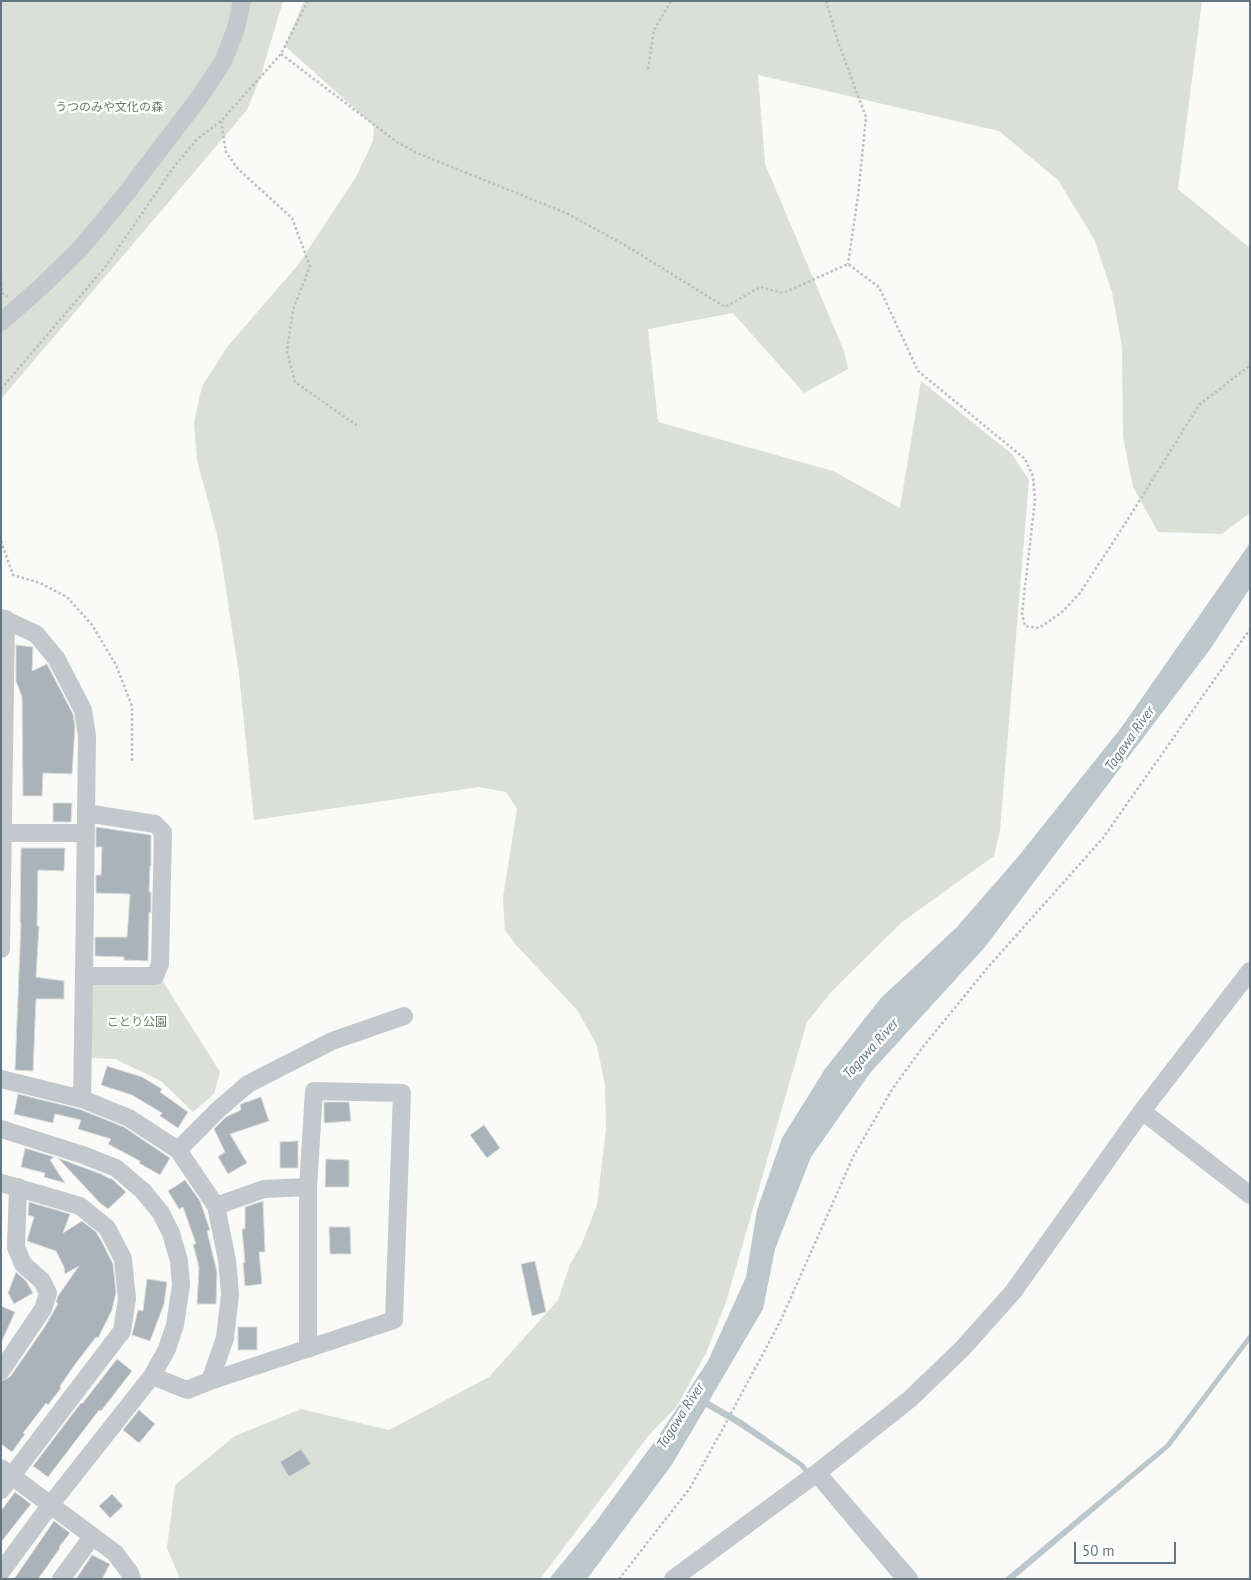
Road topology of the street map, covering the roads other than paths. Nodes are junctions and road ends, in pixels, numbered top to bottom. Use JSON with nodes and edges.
{"nodes":[{"id":1,"x":242,"y":1,"type":"edge"},
{"id":2,"x":1,"y":322,"type":"edge"},
{"id":3,"x":4,"y":618,"type":"edge"},
{"id":4,"x":86,"y":813,"type":"junction"},
{"id":5,"x":3,"y":833,"type":"junction"},
{"id":6,"x":86,"y":833,"type":"junction"},
{"id":7,"x":2,"y":853,"type":"edge"},
{"id":8,"x":1,"y":949,"type":"edge"},
{"id":9,"x":1250,"y":971,"type":"edge"},
{"id":10,"x":84,"y":976,"type":"junction"},
{"id":11,"x":404,"y":1016,"type":"dead end"},
{"id":12,"x":1,"y":1079,"type":"edge"},
{"id":13,"x":82,"y":1099,"type":"junction"},
{"id":14,"x":1142,"y":1111,"type":"junction"},
{"id":15,"x":1,"y":1129,"type":"edge"},
{"id":16,"x":178,"y":1150,"type":"junction"},
{"id":17,"x":9,"y":1185,"type":"edge"},
{"id":18,"x":308,"y":1187,"type":"junction"},
{"id":19,"x":1250,"y":1195,"type":"edge"},
{"id":20,"x":216,"y":1206,"type":"junction"},
{"id":21,"x":308,"y":1349,"type":"junction"},
{"id":22,"x":1,"y":1371,"type":"edge"},
{"id":23,"x":152,"y":1376,"type":"junction"},
{"id":24,"x":210,"y":1381,"type":"junction"},
{"id":25,"x":817,"y":1473,"type":"junction"},
{"id":26,"x":5,"y":1478,"type":"edge"},
{"id":27,"x":51,"y":1504,"type":"junction"},
{"id":28,"x":92,"y":1536,"type":"junction"},
{"id":29,"x":1,"y":1572,"type":"edge"},
{"id":30,"x":60,"y":1579,"type":"edge"},
{"id":31,"x":132,"y":1579,"type":"edge"},
{"id":32,"x":673,"y":1579,"type":"edge"},
{"id":33,"x":909,"y":1579,"type":"edge"}],
"edges":[{"from":1,"to":2,"type":"street"},
{"from":3,"to":4,"type":"street"},
{"from":3,"to":5,"type":"street"},
{"from":4,"to":6,"type":"street"},
{"from":4,"to":10,"type":"street"},
{"from":5,"to":6,"type":"street"},
{"from":5,"to":7,"type":"street"},
{"from":6,"to":10,"type":"street"},
{"from":7,"to":8,"type":"street"},
{"from":9,"to":14,"type":"street"},
{"from":10,"to":13,"type":"street"},
{"from":11,"to":16,"type":"street"},
{"from":12,"to":13,"type":"street"},
{"from":13,"to":16,"type":"street"},
{"from":14,"to":19,"type":"street"},
{"from":14,"to":25,"type":"street"},
{"from":15,"to":23,"type":"street"},
{"from":16,"to":20,"type":"street"},
{"from":17,"to":22,"type":"street"},
{"from":17,"to":26,"type":"street"},
{"from":18,"to":20,"type":"street"},
{"from":18,"to":21,"type":"street"},
{"from":18,"to":21,"type":"street"},
{"from":20,"to":24,"type":"street"},
{"from":21,"to":24,"type":"street"},
{"from":23,"to":24,"type":"street"},
{"from":23,"to":27,"type":"street"},
{"from":25,"to":32,"type":"street"},
{"from":25,"to":33,"type":"street"},
{"from":26,"to":27,"type":"street"},
{"from":27,"to":28,"type":"street"},
{"from":27,"to":29,"type":"street"},
{"from":28,"to":30,"type":"street"},
{"from":28,"to":31,"type":"street"}]}
